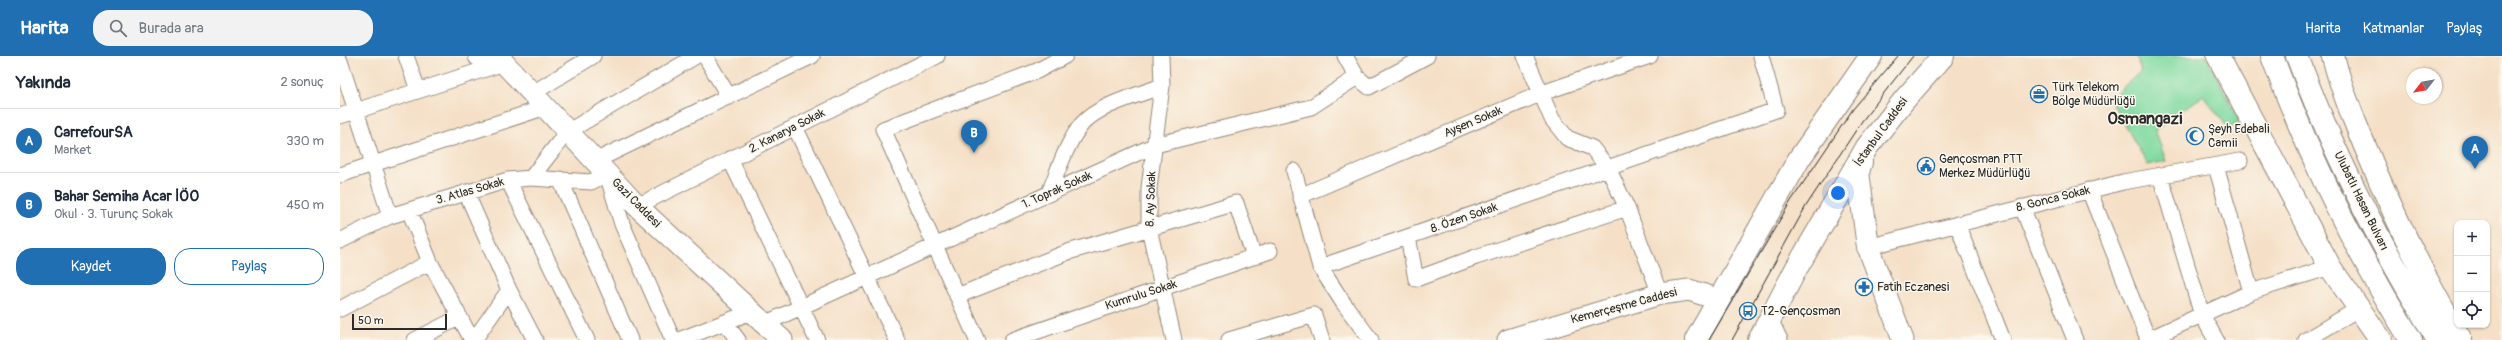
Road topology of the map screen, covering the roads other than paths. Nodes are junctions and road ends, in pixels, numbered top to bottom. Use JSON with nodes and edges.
{"nodes":[{"id":1,"x":406,"y":56,"type":"edge"},
{"id":2,"x":479,"y":56,"type":"edge"},
{"id":3,"x":593,"y":56,"type":"edge"},
{"id":4,"x":696,"y":56,"type":"edge"},
{"id":5,"x":705,"y":56,"type":"edge"},
{"id":6,"x":812,"y":56,"type":"edge"},
{"id":7,"x":937,"y":56,"type":"edge"},
{"id":8,"x":1065,"y":56,"type":"edge"},
{"id":9,"x":1161,"y":56,"type":"edge"},
{"id":10,"x":1346,"y":56,"type":"edge"},
{"id":11,"x":1427,"y":56,"type":"edge"},
{"id":12,"x":1525,"y":56,"type":"edge"},
{"id":13,"x":1650,"y":56,"type":"edge"},
{"id":14,"x":1761,"y":56,"type":"edge"},
{"id":15,"x":1943,"y":56,"type":"edge"},
{"id":16,"x":2218,"y":56,"type":"edge"},
{"id":17,"x":2272,"y":56,"type":"edge"},
{"id":18,"x":2297,"y":56,"type":"edge"},
{"id":19,"x":2333,"y":56,"type":"edge"},
{"id":20,"x":1870,"y":57,"type":"edge"},
{"id":21,"x":502,"y":60,"type":"edge"},
{"id":22,"x":340,"y":61,"type":"edge"},
{"id":23,"x":1357,"y":78,"type":"junction"},
{"id":24,"x":1162,"y":86,"type":"junction"},
{"id":25,"x":418,"y":90,"type":"junction"},
{"id":26,"x":1542,"y":93,"type":"junction"},
{"id":27,"x":729,"y":97,"type":"junction"},
{"id":28,"x":540,"y":100,"type":"junction"},
{"id":29,"x":356,"y":110,"type":"junction"},
{"id":30,"x":340,"y":116,"type":"edge"},
{"id":31,"x":795,"y":127,"type":"junction"},
{"id":32,"x":567,"y":132,"type":"junction"},
{"id":33,"x":1155,"y":145,"type":"junction"},
{"id":34,"x":1867,"y":147,"type":"junction"},
{"id":35,"x":730,"y":159,"type":"junction"},
{"id":36,"x":2240,"y":161,"type":"dead end"},
{"id":37,"x":372,"y":164,"type":"junction"},
{"id":38,"x":2216,"y":166,"type":"junction"},
{"id":39,"x":601,"y":168,"type":"junction"},
{"id":40,"x":1608,"y":168,"type":"junction"},
{"id":41,"x":1294,"y":171,"type":"dead end"},
{"id":42,"x":2160,"y":175,"type":"junction"},
{"id":43,"x":340,"y":176,"type":"edge"},
{"id":44,"x":531,"y":178,"type":"junction"},
{"id":45,"x":560,"y":179,"type":"junction"},
{"id":46,"x":508,"y":180,"type":"junction"},
{"id":47,"x":2089,"y":190,"type":"junction"},
{"id":48,"x":466,"y":192,"type":"junction"},
{"id":49,"x":1049,"y":193,"type":"junction"},
{"id":50,"x":1300,"y":196,"type":"junction"},
{"id":51,"x":637,"y":206,"type":"junction"},
{"id":52,"x":2022,"y":207,"type":"junction"},
{"id":53,"x":1627,"y":208,"type":"junction"},
{"id":54,"x":409,"y":210,"type":"junction"},
{"id":55,"x":1828,"y":214,"type":"junction"},
{"id":56,"x":390,"y":216,"type":"junction"},
{"id":57,"x":1957,"y":224,"type":"junction"},
{"id":58,"x":1149,"y":228,"type":"junction"},
{"id":59,"x":1408,"y":237,"type":"junction"},
{"id":60,"x":340,"y":241,"type":"edge"},
{"id":61,"x":934,"y":248,"type":"junction"},
{"id":62,"x":1868,"y":248,"type":"junction"},
{"id":63,"x":1270,"y":251,"type":"dead end"},
{"id":64,"x":1254,"y":257,"type":"junction"},
{"id":65,"x":430,"y":262,"type":"junction"},
{"id":66,"x":2330,"y":267,"type":"junction"},
{"id":67,"x":1320,"y":268,"type":"junction"},
{"id":68,"x":867,"y":277,"type":"junction"},
{"id":69,"x":1162,"y":289,"type":"junction"},
{"id":70,"x":509,"y":290,"type":"junction"},
{"id":71,"x":2251,"y":292,"type":"junction"},
{"id":72,"x":1660,"y":294,"type":"junction"},
{"id":73,"x":957,"y":296,"type":"junction"},
{"id":74,"x":1717,"y":299,"type":"junction"},
{"id":75,"x":803,"y":308,"type":"junction"},
{"id":76,"x":340,"y":309,"type":"edge"},
{"id":77,"x":2358,"y":309,"type":"junction"},
{"id":78,"x":2202,"y":315,"type":"junction"},
{"id":79,"x":460,"y":317,"type":"junction"},
{"id":80,"x":757,"y":318,"type":"junction"},
{"id":81,"x":1770,"y":319,"type":"junction"},
{"id":82,"x":725,"y":322,"type":"junction"},
{"id":83,"x":1550,"y":333,"type":"edge"},
{"id":84,"x":415,"y":340,"type":"edge"},
{"id":85,"x":473,"y":340,"type":"edge"},
{"id":86,"x":535,"y":340,"type":"edge"},
{"id":87,"x":587,"y":340,"type":"edge"},
{"id":88,"x":630,"y":340,"type":"edge"},
{"id":89,"x":673,"y":340,"type":"edge"},
{"id":90,"x":679,"y":340,"type":"edge"},
{"id":91,"x":738,"y":340,"type":"edge"},
{"id":92,"x":782,"y":340,"type":"edge"},
{"id":93,"x":817,"y":340,"type":"edge"},
{"id":94,"x":897,"y":340,"type":"edge"},
{"id":95,"x":977,"y":340,"type":"edge"},
{"id":96,"x":1012,"y":340,"type":"edge"},
{"id":97,"x":1174,"y":340,"type":"edge"},
{"id":98,"x":1229,"y":340,"type":"edge"},
{"id":99,"x":1322,"y":340,"type":"edge"},
{"id":100,"x":1372,"y":340,"type":"edge"},
{"id":101,"x":1508,"y":340,"type":"edge"},
{"id":102,"x":1696,"y":340,"type":"edge"},
{"id":103,"x":1759,"y":340,"type":"edge"},
{"id":104,"x":1780,"y":340,"type":"edge"},
{"id":105,"x":1903,"y":340,"type":"edge"},
{"id":106,"x":2002,"y":340,"type":"edge"},
{"id":107,"x":2074,"y":340,"type":"edge"},
{"id":108,"x":2147,"y":340,"type":"edge"},
{"id":109,"x":2216,"y":340,"type":"edge"},
{"id":110,"x":2306,"y":340,"type":"edge"},
{"id":111,"x":2381,"y":340,"type":"edge"},
{"id":112,"x":2411,"y":340,"type":"edge"},
{"id":113,"x":2438,"y":340,"type":"edge"},
{"id":114,"x":2460,"y":340,"type":"edge"}],
"edges":[{"from":1,"to":25,"type":"street"},
{"from":2,"to":21,"type":"main road"},
{"from":3,"to":28,"type":"street"},
{"from":4,"to":32,"type":"street"},
{"from":5,"to":27,"type":"street"},
{"from":6,"to":27,"type":"street","name":"3. Atlas Sokak"},
{"from":7,"to":31,"type":"street","name":"2. Kanarya Sokak"},
{"from":8,"to":61,"type":"street"},
{"from":9,"to":24,"type":"street","name":"8. Ay Sokak"},
{"from":10,"to":23,"type":"street"},
{"from":11,"to":23,"type":"street"},
{"from":12,"to":26,"type":"street"},
{"from":13,"to":26,"type":"street","name":"Ayşen Sokak"},
{"from":14,"to":40,"type":"street","name":"8. Özen Sokak"},
{"from":15,"to":34,"type":"highway","name":"İstanbul Caddesi"},
{"from":16,"to":66,"type":"highway"},
{"from":17,"to":112,"type":"highway","name":"Ulubatlı Hasan Bulvarı"},
{"from":18,"to":113,"type":"highway","name":"Ulubatlı Hasan Bulvarı"},
{"from":19,"to":114,"type":"highway"},
{"from":20,"to":74,"type":"highway"},
{"from":21,"to":25,"type":"street"},
{"from":21,"to":28,"type":"main road","name":"Gazi Caddesi"},
{"from":22,"to":29,"type":"street"},
{"from":23,"to":33,"type":"street","name":"1. Toprak Sokak"},
{"from":24,"to":33,"type":"street","name":"8. Ay Sokak"},
{"from":24,"to":49,"type":"street"},
{"from":25,"to":29,"type":"street"},
{"from":26,"to":40,"type":"street"},
{"from":26,"to":50,"type":"street","name":"Ayşen Sokak"},
{"from":27,"to":39,"type":"street","name":"3. Atlas Sokak"},
{"from":28,"to":32,"type":"main road","name":"Gazi Caddesi"},
{"from":28,"to":37,"type":"street"},
{"from":29,"to":30,"type":"street"},
{"from":29,"to":37,"type":"street"},
{"from":31,"to":35,"type":"street","name":"2. Kanarya Sokak"},
{"from":31,"to":68,"type":"street"},
{"from":32,"to":39,"type":"main road","name":"Gazi Caddesi"},
{"from":32,"to":44,"type":"street"},
{"from":33,"to":49,"type":"street","name":"1. Toprak Sokak"},
{"from":33,"to":58,"type":"street","name":"8. Ay Sokak"},
{"from":34,"to":55,"type":"highway","name":"İstanbul Caddesi"},
{"from":34,"to":62,"type":"highway"},
{"from":35,"to":51,"type":"street","name":"2. Kanarya Sokak"},
{"from":35,"to":75,"type":"street"},
{"from":36,"to":38,"type":"street","name":"8. Gonca Sokak"},
{"from":37,"to":43,"type":"street"},
{"from":37,"to":56,"type":"street"},
{"from":38,"to":42,"type":"street","name":"8. Gonca Sokak"},
{"from":38,"to":71,"type":"street"},
{"from":39,"to":45,"type":"street","name":"3. Atlas Sokak"},
{"from":39,"to":51,"type":"main road","name":"Gazi Caddesi"},
{"from":39,"to":89,"type":"street"},
{"from":40,"to":53,"type":"street"},
{"from":40,"to":59,"type":"street","name":"8. Özen Sokak"},
{"from":41,"to":50,"type":"street"},
{"from":42,"to":47,"type":"street","name":"8. Gonca Sokak"},
{"from":42,"to":78,"type":"street"},
{"from":44,"to":45,"type":"street","name":"3. Atlas Sokak"},
{"from":44,"to":46,"type":"street","name":"3. Atlas Sokak"},
{"from":45,"to":88,"type":"street"},
{"from":46,"to":48,"type":"street","name":"3. Atlas Sokak"},
{"from":46,"to":87,"type":"street"},
{"from":47,"to":52,"type":"street","name":"8. Gonca Sokak"},
{"from":47,"to":108,"type":"street"},
{"from":48,"to":54,"type":"street","name":"3. Atlas Sokak"},
{"from":48,"to":70,"type":"street"},
{"from":49,"to":61,"type":"street","name":"1. Toprak Sokak"},
{"from":50,"to":67,"type":"street"},
{"from":51,"to":80,"type":"main road","name":"Gazi Caddesi"},
{"from":52,"to":57,"type":"street","name":"8. Gonca Sokak"},
{"from":52,"to":107,"type":"street"},
{"from":53,"to":59,"type":"street"},
{"from":53,"to":72,"type":"street"},
{"from":54,"to":56,"type":"street","name":"3. Atlas Sokak"},
{"from":54,"to":65,"type":"street"},
{"from":55,"to":62,"type":"highway"},
{"from":55,"to":81,"type":"highway","name":"İstanbul Caddesi"},
{"from":56,"to":60,"type":"street","name":"3. Atlas Sokak"},
{"from":57,"to":62,"type":"street","name":"8. Gonca Sokak"},
{"from":57,"to":106,"type":"street"},
{"from":58,"to":64,"type":"street"},
{"from":58,"to":69,"type":"street","name":"8. Ay Sokak"},
{"from":58,"to":73,"type":"street"},
{"from":59,"to":67,"type":"street","name":"8. Özen Sokak"},
{"from":61,"to":68,"type":"street","name":"1. Toprak Sokak"},
{"from":61,"to":73,"type":"street"},
{"from":62,"to":105,"type":"main road"},
{"from":63,"to":64,"type":"street","name":"Kumrulu Sokak"},
{"from":64,"to":69,"type":"street","name":"Kumrulu Sokak"},
{"from":65,"to":76,"type":"street"},
{"from":65,"to":79,"type":"street"},
{"from":66,"to":71,"type":"street"},
{"from":66,"to":77,"type":"highway"},
{"from":67,"to":100,"type":"street"},
{"from":68,"to":75,"type":"street","name":"1. Toprak Sokak"},
{"from":68,"to":94,"type":"street"},
{"from":69,"to":96,"type":"street","name":"Kumrulu Sokak"},
{"from":69,"to":97,"type":"street","name":"8. Ay Sokak"},
{"from":70,"to":85,"type":"street"},
{"from":70,"to":86,"type":"street"},
{"from":71,"to":78,"type":"street"},
{"from":72,"to":74,"type":"main road","name":"Kemerçeşme Caddesi"},
{"from":72,"to":83,"type":"main road","name":"Kemerçeşme Caddesi"},
{"from":73,"to":95,"type":"street"},
{"from":74,"to":102,"type":"highway"},
{"from":75,"to":80,"type":"street","name":"1. Toprak Sokak"},
{"from":75,"to":93,"type":"street"},
{"from":77,"to":110,"type":"street"},
{"from":77,"to":111,"type":"highway"},
{"from":78,"to":108,"type":"street"},
{"from":78,"to":109,"type":"street"},
{"from":79,"to":84,"type":"street"},
{"from":79,"to":85,"type":"street"},
{"from":80,"to":82,"type":"street","name":"1. Toprak Sokak"},
{"from":80,"to":92,"type":"main road","name":"Gazi Caddesi"},
{"from":81,"to":103,"type":"highway","name":"İstanbul Caddesi"},
{"from":81,"to":104,"type":"street"},
{"from":82,"to":90,"type":"street","name":"1. Toprak Sokak"},
{"from":82,"to":91,"type":"street"},
{"from":83,"to":101,"type":"main road","name":"Kemerçeşme Caddesi"},
{"from":98,"to":99,"type":"street"}]}
